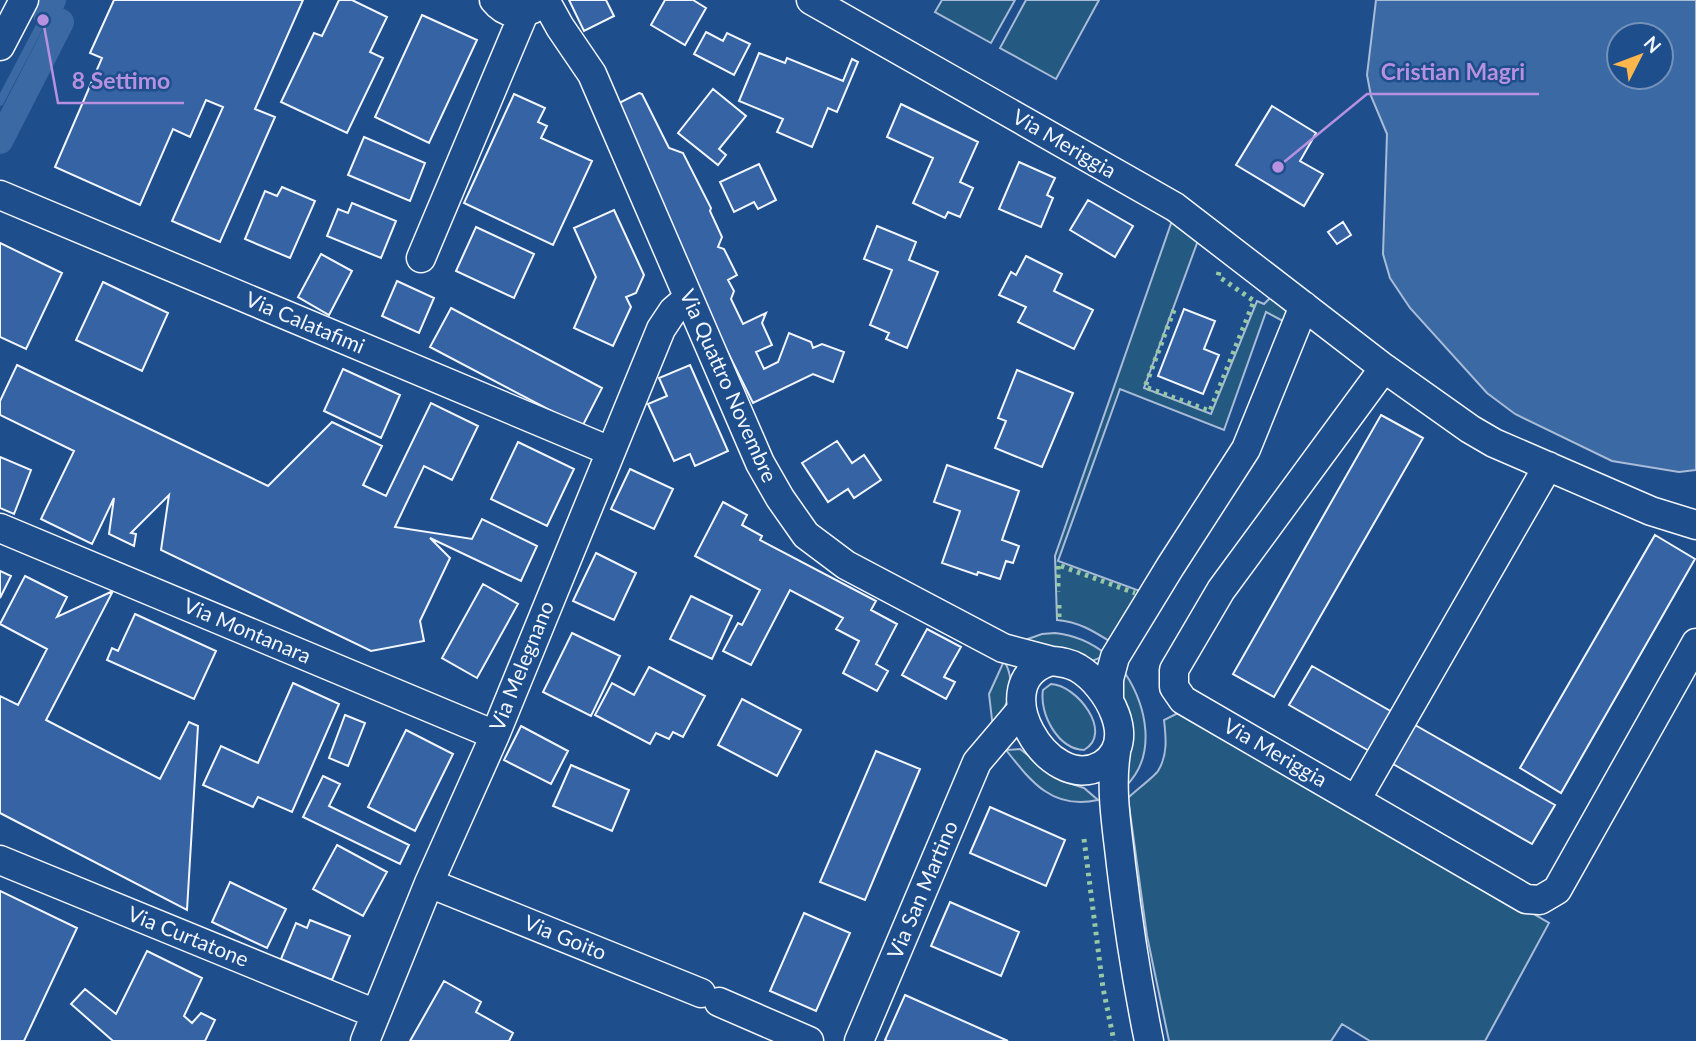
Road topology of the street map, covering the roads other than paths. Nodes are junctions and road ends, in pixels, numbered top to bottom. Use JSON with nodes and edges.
{"nodes":[{"id":1,"x":811,"y":0,"type":"edge"},
{"id":2,"x":21,"y":1,"type":"edge"},
{"id":3,"x":493,"y":1,"type":"edge"},
{"id":4,"x":535,"y":6,"type":"edge"},
{"id":5,"x":0,"y":46,"type":"edge"},
{"id":6,"x":0,"y":195,"type":"edge"},
{"id":7,"x":421,"y":258,"type":"dead end"},
{"id":8,"x":688,"y":299,"type":"junction"},
{"id":9,"x":1304,"y":306,"type":"junction"},
{"id":10,"x":1384,"y":368,"type":"junction"},
{"id":11,"x":610,"y":451,"type":"junction"},
{"id":12,"x":1548,"y":466,"type":"junction"},
{"id":13,"x":1696,"y":525,"type":"edge"},
{"id":14,"x":0,"y":528,"type":"edge"},
{"id":15,"x":1696,"y":643,"type":"edge"},
{"id":16,"x":1003,"y":648,"type":"junction"},
{"id":17,"x":1115,"y":657,"type":"junction"},
{"id":18,"x":1065,"y":664,"type":"junction"},
{"id":19,"x":1025,"y":679,"type":"junction"},
{"id":20,"x":1109,"y":700,"type":"junction"},
{"id":21,"x":1022,"y":709,"type":"junction"},
{"id":22,"x":495,"y":735,"type":"junction"},
{"id":23,"x":1034,"y":737,"type":"junction"},
{"id":24,"x":993,"y":742,"type":"junction"},
{"id":25,"x":1116,"y":752,"type":"junction"},
{"id":26,"x":1085,"y":772,"type":"junction"},
{"id":27,"x":1356,"y":800,"type":"junction"},
{"id":28,"x":1115,"y":809,"type":"junction"},
{"id":29,"x":0,"y":860,"type":"edge"},
{"id":30,"x":429,"y":883,"type":"junction"},
{"id":31,"x":376,"y":1014,"type":"junction"},
{"id":32,"x":365,"y":1041,"type":"edge"},
{"id":33,"x":809,"y":1041,"type":"edge"},
{"id":34,"x":859,"y":1041,"type":"edge"},
{"id":35,"x":1149,"y":1041,"type":"edge"}],
"edges":[{"from":1,"to":9,"type":"street","name":"Via Meriggia"},
{"from":2,"to":5,"type":"street"},
{"from":3,"to":4,"type":"street","name":"Via Quattro Novembre"},
{"from":4,"to":7,"type":"street"},
{"from":4,"to":8,"type":"street","name":"Via Quattro Novembre"},
{"from":6,"to":11,"type":"street","name":"Via Calatafimi"},
{"from":8,"to":11,"type":"street","name":"Via Melegnano"},
{"from":8,"to":16,"type":"street","name":"Via Quattro Novembre"},
{"from":9,"to":10,"type":"street","name":"Via Meriggia"},
{"from":9,"to":17,"type":"street"},
{"from":10,"to":12,"type":"street"},
{"from":10,"to":27,"type":"street","name":"Via Meriggia"},
{"from":11,"to":22,"type":"street","name":"Via Melegnano"},
{"from":12,"to":13,"type":"street"},
{"from":12,"to":27,"type":"street"},
{"from":14,"to":22,"type":"street","name":"Via Montanara"},
{"from":15,"to":27,"type":"street","name":"Via Meriggia"},
{"from":16,"to":18,"type":"street","name":"Via Quattro Novembre"},
{"from":16,"to":19,"type":"street","name":"Via Quattro Novembre"},
{"from":17,"to":18,"type":"street"},
{"from":17,"to":20,"type":"street"},
{"from":18,"to":19,"type":"street"},
{"from":18,"to":20,"type":"street"},
{"from":19,"to":21,"type":"street"},
{"from":20,"to":25,"type":"street"},
{"from":21,"to":23,"type":"street"},
{"from":21,"to":24,"type":"street","name":"Via San Martino"},
{"from":22,"to":30,"type":"street","name":"Via Melegnano"},
{"from":23,"to":24,"type":"street"},
{"from":23,"to":26,"type":"street"},
{"from":24,"to":34,"type":"street","name":"Via San Martino"},
{"from":25,"to":26,"type":"street"},
{"from":25,"to":28,"type":"street"},
{"from":26,"to":28,"type":"street"},
{"from":28,"to":35,"type":"street"},
{"from":29,"to":31,"type":"street","name":"Via Curtatone"},
{"from":30,"to":31,"type":"street","name":"Via Melegnano"},
{"from":30,"to":33,"type":"street","name":"Via Goito"},
{"from":31,"to":32,"type":"street","name":"Via Melegnano"}]}
